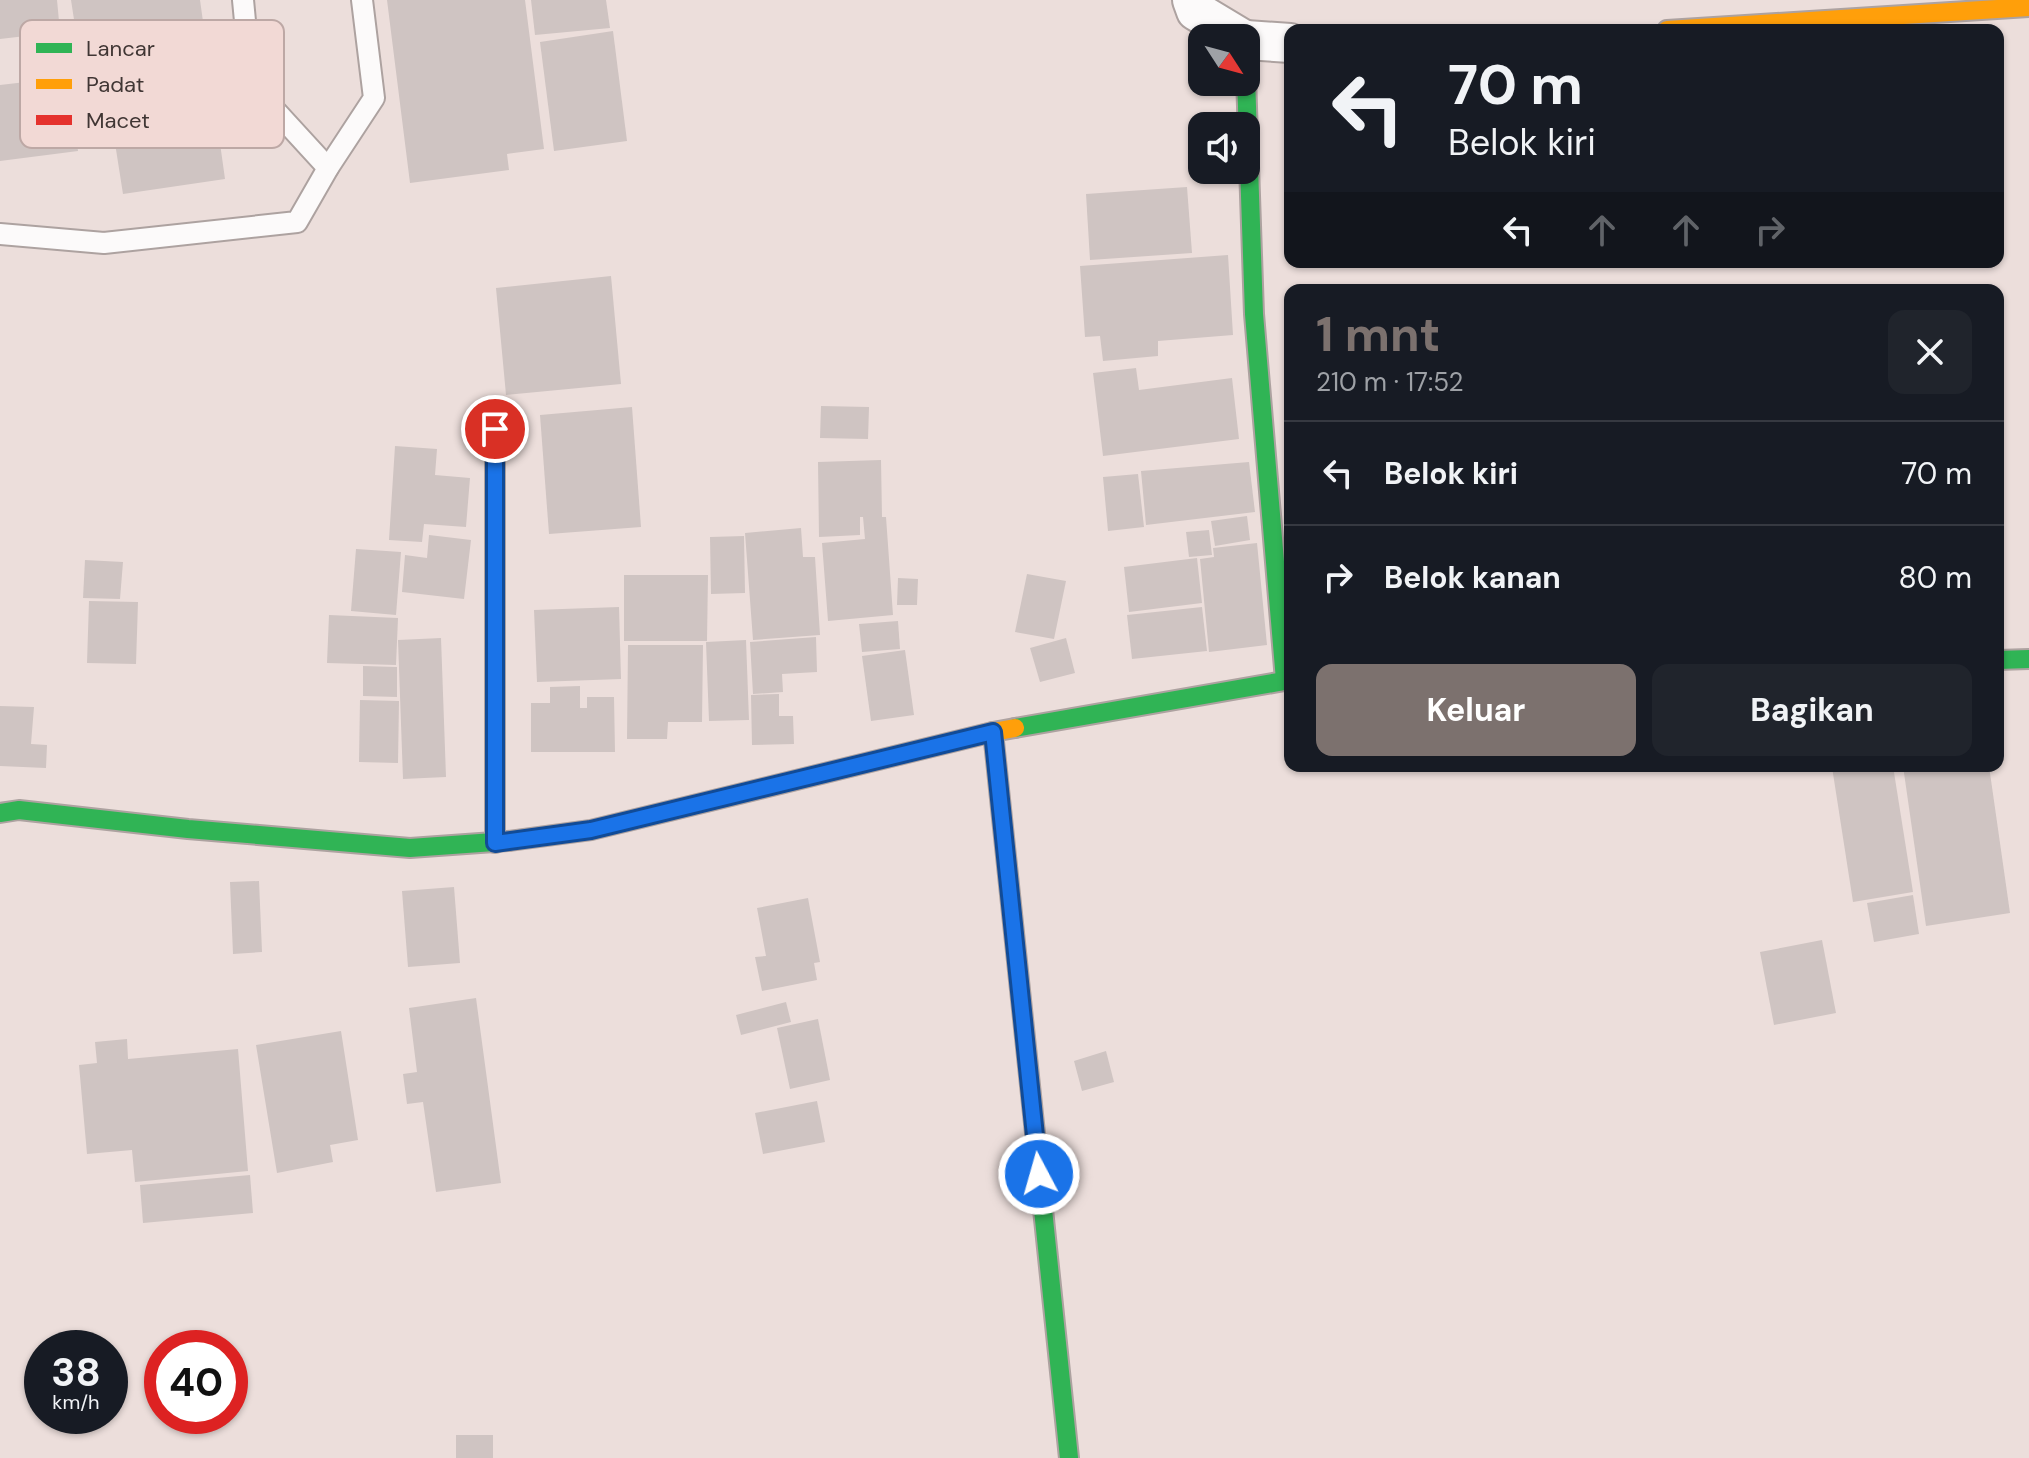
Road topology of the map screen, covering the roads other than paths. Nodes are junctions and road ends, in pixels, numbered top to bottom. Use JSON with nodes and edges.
{"nodes":[{"id":1,"x":243,"y":0,"type":"edge"},
{"id":2,"x":362,"y":0,"type":"edge"},
{"id":3,"x":1192,"y":0,"type":"edge"},
{"id":4,"x":2029,"y":7,"type":"edge"},
{"id":5,"x":245,"y":20,"type":"edge"},
{"id":6,"x":1218,"y":24,"type":"edge"},
{"id":7,"x":1761,"y":24,"type":"edge"},
{"id":8,"x":1260,"y":40,"type":"edge"},
{"id":9,"x":1284,"y":42,"type":"edge"},
{"id":10,"x":1247,"y":96,"type":"edge"},
{"id":11,"x":284,"y":120,"type":"edge"},
{"id":12,"x":328,"y":168,"type":"junction"},
{"id":13,"x":0,"y":234,"type":"edge"},
{"id":14,"x":495,"y":429,"type":"dead end"},
{"id":15,"x":1284,"y":647,"type":"edge"},
{"id":16,"x":2029,"y":659,"type":"edge"},
{"id":17,"x":2004,"y":660,"type":"edge"},
{"id":18,"x":1284,"y":681,"type":"edge"},
{"id":19,"x":993,"y":732,"type":"junction"},
{"id":20,"x":0,"y":813,"type":"edge"},
{"id":21,"x":495,"y":843,"type":"junction"},
{"id":22,"x":1069,"y":1458,"type":"edge"}],
"edges":[{"from":1,"to":5,"type":"lane"},
{"from":2,"to":12,"type":"lane"},
{"from":3,"to":6,"type":"street"},
{"from":4,"to":7,"type":"street"},
{"from":8,"to":9,"type":"street"},
{"from":10,"to":15,"type":"street"},
{"from":11,"to":12,"type":"lane"},
{"from":12,"to":13,"type":"lane"},
{"from":14,"to":21,"type":"street"},
{"from":16,"to":17,"type":"street"},
{"from":18,"to":19,"type":"street"},
{"from":19,"to":21,"type":"street"},
{"from":19,"to":22,"type":"street"},
{"from":20,"to":21,"type":"street"}]}
